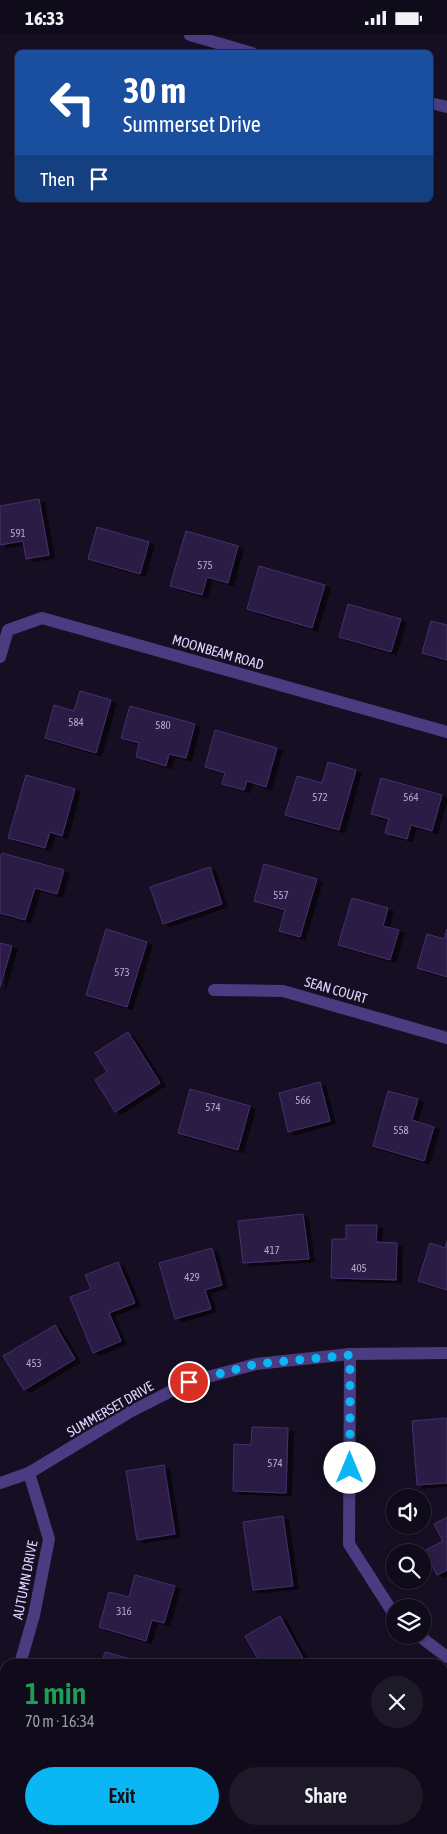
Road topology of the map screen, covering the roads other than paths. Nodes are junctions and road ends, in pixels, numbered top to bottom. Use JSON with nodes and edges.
{"nodes":[{"id":1,"x":190,"y":35,"type":"edge"},
{"id":2,"x":242,"y":50,"type":"edge"},
{"id":3,"x":433,"y":104,"type":"edge"},
{"id":4,"x":447,"y":107,"type":"edge"},
{"id":5,"x":0,"y":657,"type":"edge"},
{"id":6,"x":447,"y":732,"type":"edge"},
{"id":7,"x":214,"y":989,"type":"dead end"},
{"id":8,"x":447,"y":1038,"type":"edge"},
{"id":9,"x":447,"y":1353,"type":"edge"},
{"id":10,"x":350,"y":1355,"type":"junction"},
{"id":11,"x":29,"y":1473,"type":"junction"},
{"id":12,"x":0,"y":1483,"type":"edge"},
{"id":13,"x":386,"y":1602,"type":"edge"},
{"id":14,"x":430,"y":1644,"type":"edge"},
{"id":15,"x":447,"y":1657,"type":"edge"},
{"id":16,"x":21,"y":1659,"type":"edge"}],
"edges":[{"from":1,"to":2,"type":"street"},
{"from":3,"to":4,"type":"street"},
{"from":5,"to":6,"type":"street","name":"MOONBEAM ROAD"},
{"from":7,"to":8,"type":"street","name":"SEAN COURT"},
{"from":9,"to":10,"type":"street","name":"SUMMERSET DRIVE"},
{"from":10,"to":11,"type":"street","name":"SUMMERSET DRIVE"},
{"from":10,"to":13,"type":"street"},
{"from":11,"to":12,"type":"street","name":"SUMMERSET DRIVE"},
{"from":11,"to":16,"type":"street","name":"AUTUMN DRIVE"},
{"from":14,"to":15,"type":"street"}]}
